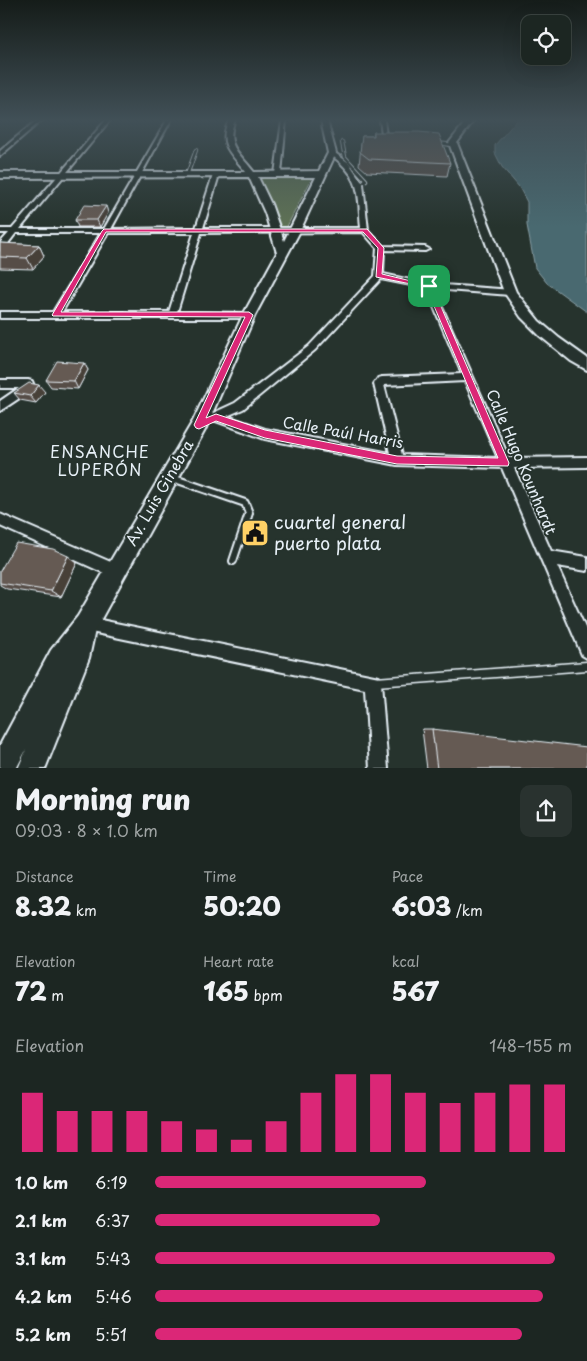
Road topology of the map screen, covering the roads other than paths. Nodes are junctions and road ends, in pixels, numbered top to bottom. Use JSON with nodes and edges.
{"nodes":[{"id":1,"x":79,"y":156,"type":"edge"},
{"id":2,"x":149,"y":156,"type":"edge"},
{"id":3,"x":194,"y":156,"type":"edge"},
{"id":4,"x":236,"y":156,"type":"edge"},
{"id":5,"x":280,"y":156,"type":"edge"},
{"id":6,"x":331,"y":156,"type":"edge"},
{"id":7,"x":336,"y":156,"type":"edge"},
{"id":8,"x":344,"y":156,"type":"edge"},
{"id":9,"x":458,"y":156,"type":"edge"},
{"id":10,"x":0,"y":174,"type":"edge"},
{"id":11,"x":278,"y":174,"type":"junction"},
{"id":12,"x":321,"y":174,"type":"junction"},
{"id":13,"x":63,"y":175,"type":"junction"},
{"id":14,"x":139,"y":175,"type":"junction"},
{"id":15,"x":187,"y":175,"type":"junction"},
{"id":16,"x":216,"y":175,"type":"junction"},
{"id":17,"x":252,"y":175,"type":"junction"},
{"id":18,"x":360,"y":184,"type":"junction"},
{"id":19,"x":198,"y":230,"type":"junction"},
{"id":20,"x":277,"y":230,"type":"junction"},
{"id":21,"x":365,"y":230,"type":"junction"},
{"id":22,"x":0,"y":231,"type":"edge"},
{"id":23,"x":15,"y":231,"type":"junction"},
{"id":24,"x":104,"y":231,"type":"junction"},
{"id":25,"x":295,"y":231,"type":"junction"},
{"id":26,"x":0,"y":248,"type":"edge"},
{"id":27,"x":381,"y":248,"type":"junction"},
{"id":28,"x":425,"y":249,"type":"dead end"},
{"id":29,"x":282,"y":252,"type":"junction"},
{"id":30,"x":379,"y":276,"type":"junction"},
{"id":31,"x":429,"y":286,"type":"junction"},
{"id":32,"x":510,"y":292,"type":"junction"},
{"id":33,"x":0,"y":315,"type":"edge"},
{"id":34,"x":56,"y":315,"type":"junction"},
{"id":35,"x":172,"y":315,"type":"junction"},
{"id":36,"x":249,"y":315,"type":"junction"},
{"id":37,"x":587,"y":365,"type":"edge"},
{"id":38,"x":468,"y":377,"type":"junction"},
{"id":39,"x":0,"y":384,"type":"edge"},
{"id":40,"x":0,"y":407,"type":"edge"},
{"id":41,"x":216,"y":417,"type":"junction"},
{"id":42,"x":199,"y":425,"type":"junction"},
{"id":43,"x":397,"y":460,"type":"junction"},
{"id":44,"x":587,"y":462,"type":"edge"},
{"id":45,"x":504,"y":463,"type":"junction"},
{"id":46,"x":169,"y":477,"type":"junction"},
{"id":47,"x":0,"y":520,"type":"edge"},
{"id":48,"x":546,"y":557,"type":"junction"},
{"id":49,"x":233,"y":561,"type":"dead end"},
{"id":50,"x":587,"y":564,"type":"edge"},
{"id":51,"x":115,"y":572,"type":"junction"},
{"id":52,"x":86,"y":624,"type":"junction"},
{"id":53,"x":587,"y":650,"type":"edge"},
{"id":54,"x":587,"y":666,"type":"edge"},
{"id":55,"x":373,"y":682,"type":"junction"},
{"id":56,"x":2,"y":768,"type":"edge"},
{"id":57,"x":31,"y":768,"type":"edge"},
{"id":58,"x":379,"y":768,"type":"edge"}],
"edges":[{"from":1,"to":13,"type":"street"},
{"from":2,"to":14,"type":"street"},
{"from":3,"to":15,"type":"lane"},
{"from":4,"to":17,"type":"street"},
{"from":5,"to":11,"type":"street"},
{"from":6,"to":12,"type":"street","name":"Av. Luis Ginebra"},
{"from":7,"to":18,"type":"street"},
{"from":8,"to":18,"type":"lane"},
{"from":9,"to":32,"type":"street"},
{"from":10,"to":13,"type":"street"},
{"from":11,"to":12,"type":"street"},
{"from":11,"to":17,"type":"street"},
{"from":12,"to":25,"type":"street","name":"Av. Luis Ginebra"},
{"from":13,"to":14,"type":"street"},
{"from":13,"to":23,"type":"street"},
{"from":14,"to":15,"type":"street"},
{"from":14,"to":24,"type":"street"},
{"from":15,"to":16,"type":"street"},
{"from":16,"to":17,"type":"street"},
{"from":16,"to":19,"type":"street"},
{"from":17,"to":20,"type":"street"},
{"from":18,"to":21,"type":"street"},
{"from":19,"to":20,"type":"street"},
{"from":19,"to":24,"type":"street"},
{"from":19,"to":35,"type":"street"},
{"from":20,"to":25,"type":"street"},
{"from":20,"to":29,"type":"street"},
{"from":21,"to":25,"type":"street"},
{"from":21,"to":27,"type":"street"},
{"from":22,"to":23,"type":"street"},
{"from":23,"to":24,"type":"street"},
{"from":23,"to":26,"type":"street"},
{"from":24,"to":34,"type":"street"},
{"from":25,"to":29,"type":"street","name":"Av. Luis Ginebra"},
{"from":27,"to":28,"type":"street"},
{"from":27,"to":30,"type":"street"},
{"from":29,"to":36,"type":"street","name":"Av. Luis Ginebra"},
{"from":30,"to":31,"type":"street"},
{"from":30,"to":41,"type":"street"},
{"from":31,"to":32,"type":"street"},
{"from":31,"to":38,"type":"street","name":"Calle Hugo Kounhardt"},
{"from":32,"to":37,"type":"street"},
{"from":33,"to":34,"type":"street"},
{"from":34,"to":35,"type":"street"},
{"from":35,"to":36,"type":"street"},
{"from":36,"to":42,"type":"street","name":"Av. Luis Ginebra"},
{"from":38,"to":43,"type":"street"},
{"from":38,"to":45,"type":"street","name":"Calle Hugo Kounhardt"},
{"from":39,"to":40,"type":"street"},
{"from":41,"to":42,"type":"street"},
{"from":41,"to":43,"type":"street","name":"Calle Paúl Harris"},
{"from":42,"to":46,"type":"street","name":"Av. Luis Ginebra"},
{"from":43,"to":45,"type":"street","name":"Calle Paúl Harris"},
{"from":44,"to":45,"type":"street","name":"Calle Paúl Harris"},
{"from":45,"to":48,"type":"street","name":"Calle Hugo Kounhardt"},
{"from":46,"to":49,"type":"lane"},
{"from":46,"to":51,"type":"street","name":"Av. Luis Ginebra"},
{"from":47,"to":51,"type":"street"},
{"from":48,"to":50,"type":"street"},
{"from":48,"to":53,"type":"street","name":"Calle Hugo Kounhardt"},
{"from":51,"to":52,"type":"street","name":"Av. Luis Ginebra"},
{"from":52,"to":55,"type":"street"},
{"from":52,"to":56,"type":"street","name":"Av. Luis Ginebra"},
{"from":52,"to":57,"type":"street","name":"Av. Luis Ginebra"},
{"from":54,"to":55,"type":"lane"},
{"from":55,"to":58,"type":"street"}]}
